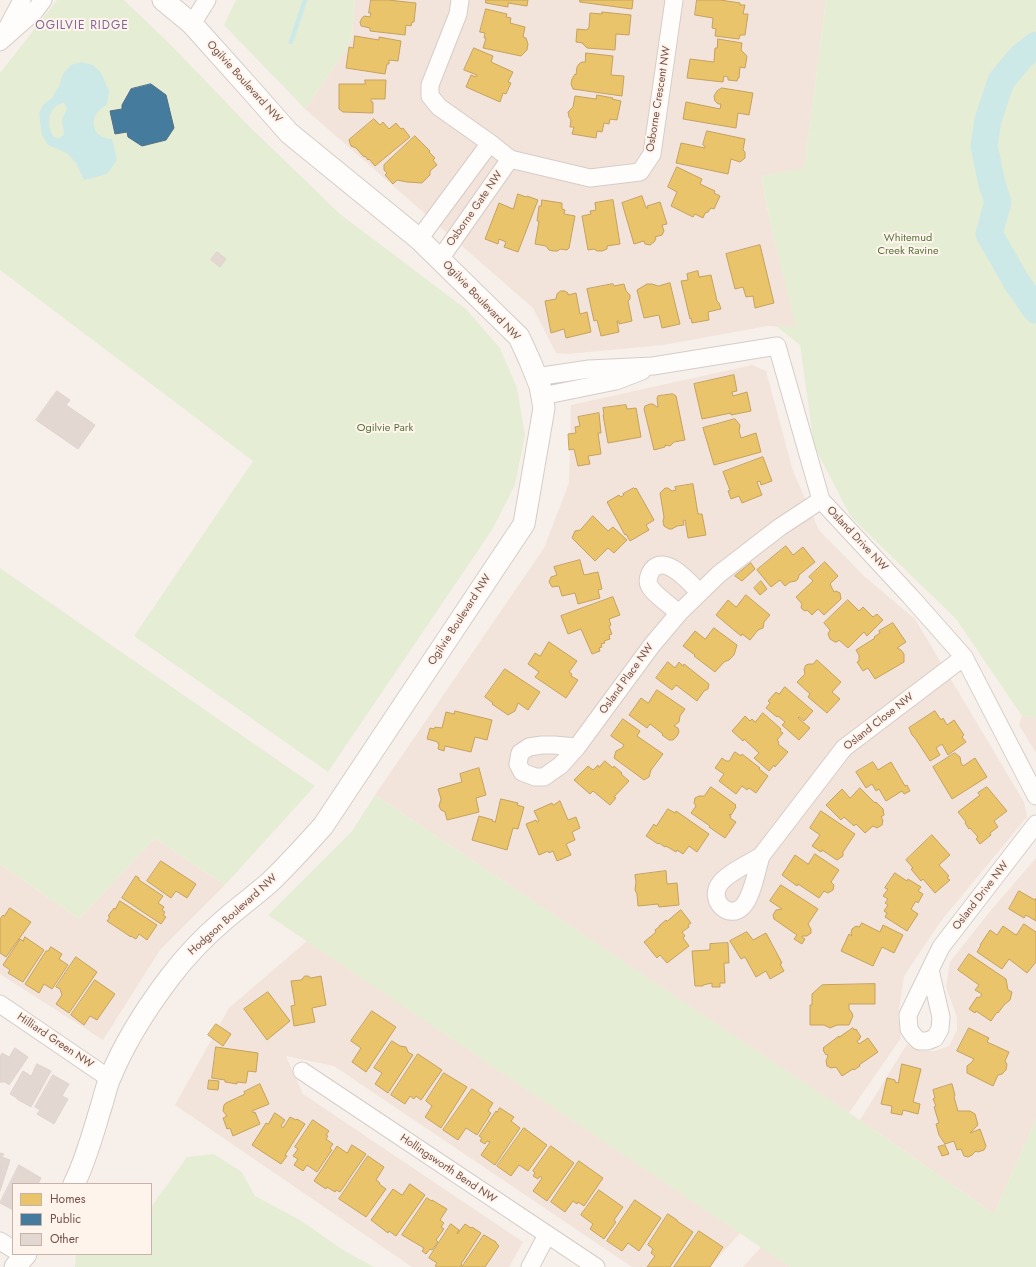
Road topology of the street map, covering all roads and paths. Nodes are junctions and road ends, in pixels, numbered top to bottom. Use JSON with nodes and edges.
{"nodes":[{"id":1,"x":22,"y":0,"type":"edge"},
{"id":2,"x":43,"y":0,"type":"edge"},
{"id":3,"x":163,"y":0,"type":"edge"},
{"id":4,"x":207,"y":0,"type":"edge"},
{"id":5,"x":460,"y":0,"type":"edge"},
{"id":6,"x":674,"y":0,"type":"edge"},
{"id":7,"x":192,"y":24,"type":"junction"},
{"id":8,"x":0,"y":41,"type":"edge"},
{"id":9,"x":490,"y":143,"type":"junction"},
{"id":10,"x":510,"y":159,"type":"junction"},
{"id":11,"x":419,"y":239,"type":"junction"},
{"id":12,"x":440,"y":259,"type":"junction"},
{"id":13,"x":653,"y":366,"type":"junction"},
{"id":14,"x":536,"y":376,"type":"junction"},
{"id":15,"x":542,"y":396,"type":"junction"},
{"id":16,"x":821,"y":500,"type":"junction"},
{"id":17,"x":699,"y":592,"type":"junction"},
{"id":18,"x":679,"y":613,"type":"junction"},
{"id":19,"x":964,"y":657,"type":"junction"},
{"id":20,"x":577,"y":747,"type":"dead end"},
{"id":21,"x":1036,"y":796,"type":"edge"},
{"id":22,"x":1036,"y":824,"type":"edge"},
{"id":23,"x":323,"y":826,"type":"joint"},
{"id":24,"x":762,"y":856,"type":"dead end"},
{"id":25,"x":930,"y":970,"type":"dead end"},
{"id":26,"x":0,"y":1004,"type":"edge"},
{"id":27,"x":302,"y":1070,"type":"dead end"},
{"id":28,"x":110,"y":1079,"type":"junction"},
{"id":29,"x":74,"y":1183,"type":"edge"},
{"id":30,"x":547,"y":1235,"type":"junction"},
{"id":31,"x":0,"y":1241,"type":"edge"},
{"id":32,"x":12,"y":1250,"type":"edge"},
{"id":33,"x":530,"y":1267,"type":"edge"},
{"id":34,"x":596,"y":1267,"type":"edge"}],
"edges":[{"from":1,"to":8,"type":"street"},
{"from":2,"to":8,"type":"street"},
{"from":3,"to":7,"type":"street","name":"Ogilvie Boulevard NW"},
{"from":4,"to":7,"type":"street"},
{"from":5,"to":9,"type":"street","name":"Osborne Crescent NW"},
{"from":6,"to":10,"type":"street","name":"Osborne Crescent NW"},
{"from":7,"to":11,"type":"street","name":"Ogilvie Boulevard NW"},
{"from":9,"to":10,"type":"street","name":"Osborne Crescent NW"},
{"from":9,"to":11,"type":"street"},
{"from":10,"to":12,"type":"street","name":"Osborne Gate NW"},
{"from":11,"to":12,"type":"street","name":"Ogilvie Boulevard NW"},
{"from":12,"to":14,"type":"street","name":"Ogilvie Boulevard NW"},
{"from":13,"to":14,"type":"street","name":"Osland Drive NW"},
{"from":13,"to":15,"type":"street","name":"Osland Drive NW"},
{"from":13,"to":16,"type":"street","name":"Osland Drive NW"},
{"from":14,"to":15,"type":"street","name":"Ogilvie Boulevard NW"},
{"from":15,"to":23,"type":"street","name":"Ogilvie Boulevard NW"},
{"from":16,"to":17,"type":"street","name":"Osland Place NW"},
{"from":16,"to":19,"type":"street","name":"Osland Drive NW"},
{"from":17,"to":18,"type":"street","name":"Osland Place NW"},
{"from":17,"to":18,"type":"street"},
{"from":18,"to":20,"type":"street","name":"Osland Place NW"},
{"from":19,"to":21,"type":"street","name":"Osland Drive NW"},
{"from":19,"to":24,"type":"street","name":"Osland Close NW"},
{"from":22,"to":25,"type":"street","name":"Osland Drive NW"},
{"from":23,"to":28,"type":"street","name":"Hodgson Boulevard NW"},
{"from":26,"to":28,"type":"street","name":"Hilliard Green NW"},
{"from":27,"to":30,"type":"street","name":"Hollingsworth Bend NW"},
{"from":28,"to":29,"type":"street","name":"Hodgson Boulevard NW"},
{"from":30,"to":33,"type":"street"},
{"from":30,"to":34,"type":"street","name":"Hollingsworth Bend NW"},
{"from":31,"to":32,"type":"street"}]}
